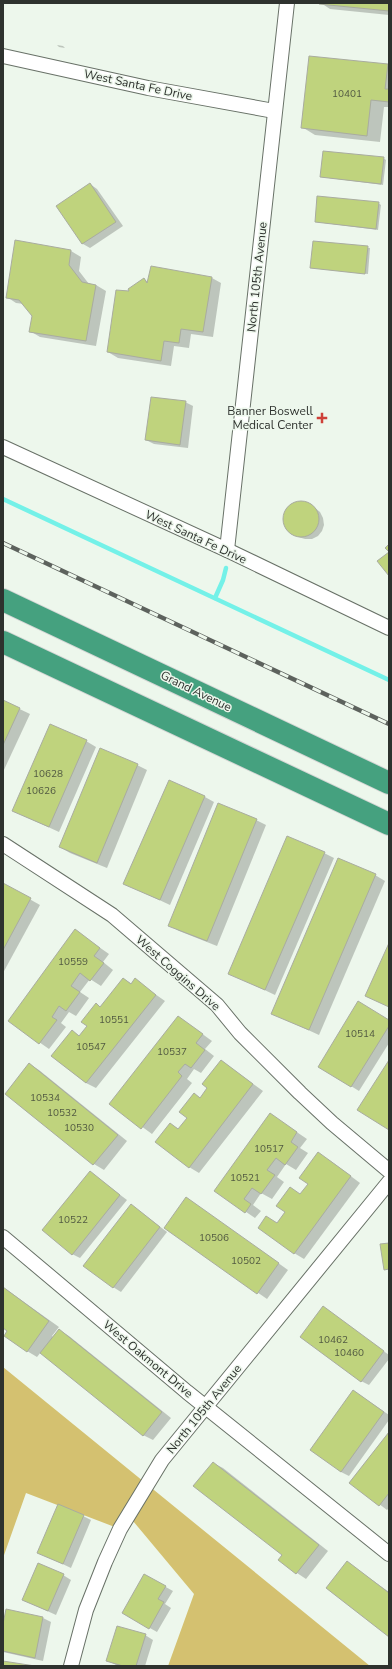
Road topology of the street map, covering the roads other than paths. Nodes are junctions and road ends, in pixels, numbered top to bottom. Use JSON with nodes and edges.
{"nodes":[{"id":1,"x":287,"y":3,"type":"edge"},
{"id":2,"x":3,"y":56,"type":"edge"},
{"id":3,"x":274,"y":111,"type":"junction"},
{"id":4,"x":3,"y":447,"type":"edge"},
{"id":5,"x":227,"y":550,"type":"junction"},
{"id":6,"x":3,"y":600,"type":"edge"},
{"id":7,"x":389,"y":628,"type":"edge"},
{"id":8,"x":3,"y":642,"type":"edge"},
{"id":9,"x":389,"y":782,"type":"edge"},
{"id":10,"x":389,"y":824,"type":"edge"},
{"id":11,"x":3,"y":844,"type":"edge"},
{"id":12,"x":389,"y":1171,"type":"edge"},
{"id":13,"x":389,"y":1182,"type":"edge"},
{"id":14,"x":3,"y":1237,"type":"edge"},
{"id":15,"x":205,"y":1406,"type":"junction"},
{"id":16,"x":389,"y":1554,"type":"edge"},
{"id":17,"x":70,"y":1666,"type":"edge"}],
"edges":[{"from":1,"to":3,"type":"street","name":"North 105th Avenue"},
{"from":2,"to":3,"type":"street","name":"West Santa Fe Drive"},
{"from":3,"to":5,"type":"street","name":"North 105th Avenue"},
{"from":4,"to":5,"type":"street","name":"West Santa Fe Drive"},
{"from":5,"to":7,"type":"street","name":"West Santa Fe Drive"},
{"from":6,"to":9,"type":"highway","name":"Grand Avenue"},
{"from":8,"to":10,"type":"highway"},
{"from":11,"to":12,"type":"street","name":"West Coggins Drive"},
{"from":13,"to":15,"type":"street","name":"North 105th Avenue"},
{"from":14,"to":15,"type":"street","name":"West Oakmont Drive"},
{"from":15,"to":16,"type":"street","name":"West Oakmont Drive"},
{"from":15,"to":17,"type":"street","name":"North 105th Avenue"}]}
